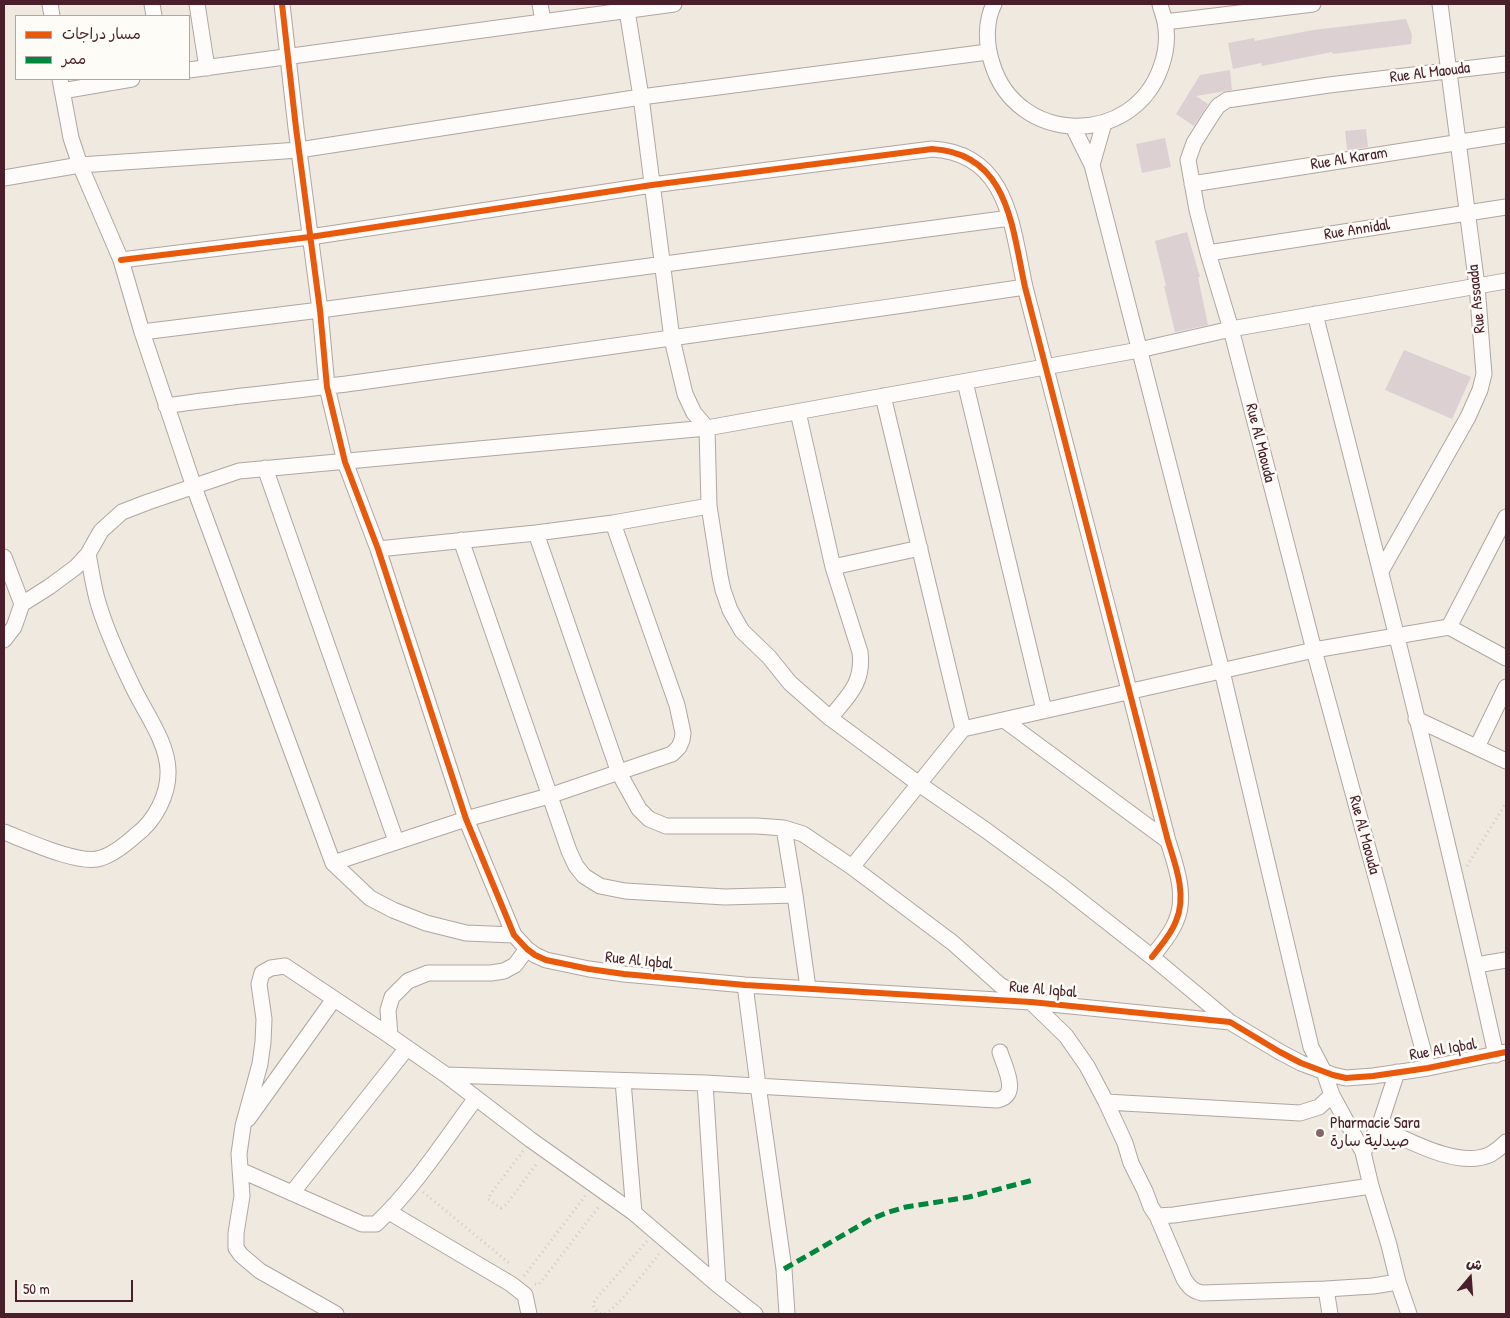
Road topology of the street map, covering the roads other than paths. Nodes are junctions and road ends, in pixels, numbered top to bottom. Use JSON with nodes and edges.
{"nodes":[{"id":1,"x":197,"y":4,"type":"edge"},
{"id":2,"x":282,"y":4,"type":"edge"},
{"id":3,"x":540,"y":4,"type":"edge"},
{"id":4,"x":674,"y":4,"type":"edge"},
{"id":5,"x":994,"y":4,"type":"edge"},
{"id":6,"x":1160,"y":4,"type":"edge"},
{"id":7,"x":1313,"y":4,"type":"edge"},
{"id":8,"x":1440,"y":4,"type":"edge"},
{"id":9,"x":626,"y":7,"type":"edge"},
{"id":10,"x":543,"y":21,"type":"junction"},
{"id":11,"x":1165,"y":22,"type":"junction"},
{"id":12,"x":988,"y":52,"type":"junction"},
{"id":13,"x":288,"y":56,"type":"junction"},
{"id":14,"x":1506,"y":64,"type":"edge"},
{"id":15,"x":207,"y":68,"type":"junction"},
{"id":16,"x":190,"y":70,"type":"edge"},
{"id":17,"x":1449,"y":71,"type":"junction"},
{"id":18,"x":120,"y":80,"type":"edge"},
{"id":19,"x":61,"y":85,"type":"edge"},
{"id":20,"x":642,"y":97,"type":"junction"},
{"id":21,"x":1104,"y":123,"type":"junction"},
{"id":22,"x":1073,"y":127,"type":"junction"},
{"id":23,"x":1506,"y":135,"type":"edge"},
{"id":24,"x":1458,"y":142,"type":"junction"},
{"id":25,"x":299,"y":150,"type":"junction"},
{"id":26,"x":80,"y":165,"type":"junction"},
{"id":27,"x":1092,"y":166,"type":"junction"},
{"id":28,"x":4,"y":178,"type":"edge"},
{"id":29,"x":1192,"y":184,"type":"junction"},
{"id":30,"x":652,"y":185,"type":"junction"},
{"id":31,"x":1506,"y":207,"type":"edge"},
{"id":32,"x":1468,"y":213,"type":"junction"},
{"id":33,"x":1010,"y":218,"type":"junction"},
{"id":34,"x":310,"y":237,"type":"junction"},
{"id":35,"x":1208,"y":253,"type":"junction"},
{"id":36,"x":121,"y":260,"type":"junction"},
{"id":37,"x":663,"y":264,"type":"junction"},
{"id":38,"x":1506,"y":281,"type":"edge"},
{"id":39,"x":1477,"y":286,"type":"junction"},
{"id":40,"x":1025,"y":287,"type":"junction"},
{"id":41,"x":320,"y":310,"type":"junction"},
{"id":42,"x":1315,"y":314,"type":"junction"},
{"id":43,"x":1230,"y":329,"type":"junction"},
{"id":44,"x":142,"y":332,"type":"junction"},
{"id":45,"x":672,"y":339,"type":"junction"},
{"id":46,"x":1139,"y":350,"type":"junction"},
{"id":47,"x":1046,"y":366,"type":"junction"},
{"id":48,"x":965,"y":382,"type":"junction"},
{"id":49,"x":328,"y":387,"type":"junction"},
{"id":50,"x":883,"y":396,"type":"junction"},
{"id":51,"x":166,"y":406,"type":"junction"},
{"id":52,"x":798,"y":412,"type":"junction"},
{"id":53,"x":707,"y":428,"type":"junction"},
{"id":54,"x":345,"y":462,"type":"junction"},
{"id":55,"x":265,"y":468,"type":"junction"},
{"id":56,"x":194,"y":487,"type":"junction"},
{"id":57,"x":709,"y":506,"type":"junction"},
{"id":58,"x":1506,"y":517,"type":"edge"},
{"id":59,"x":613,"y":523,"type":"junction"},
{"id":60,"x":536,"y":533,"type":"junction"},
{"id":61,"x":461,"y":540,"type":"junction"},
{"id":62,"x":920,"y":548,"type":"junction"},
{"id":63,"x":378,"y":549,"type":"junction"},
{"id":64,"x":88,"y":554,"type":"junction"},
{"id":65,"x":4,"y":557,"type":"edge"},
{"id":66,"x":834,"y":567,"type":"junction"},
{"id":67,"x":1381,"y":571,"type":"junction"},
{"id":68,"x":22,"y":604,"type":"junction"},
{"id":69,"x":1449,"y":627,"type":"junction"},
{"id":70,"x":1397,"y":635,"type":"junction"},
{"id":71,"x":4,"y":640,"type":"edge"},
{"id":72,"x":1314,"y":650,"type":"junction"},
{"id":73,"x":1506,"y":658,"type":"edge"},
{"id":74,"x":1222,"y":671,"type":"junction"},
{"id":75,"x":1506,"y":688,"type":"edge"},
{"id":76,"x":1130,"y":691,"type":"junction"},
{"id":77,"x":1044,"y":710,"type":"junction"},
{"id":78,"x":830,"y":718,"type":"junction"},
{"id":79,"x":1416,"y":719,"type":"junction"},
{"id":80,"x":1004,"y":720,"type":"junction"},
{"id":81,"x":964,"y":729,"type":"junction"},
{"id":82,"x":1477,"y":747,"type":"junction"},
{"id":83,"x":1506,"y":762,"type":"edge"},
{"id":84,"x":619,"y":773,"type":"junction"},
{"id":85,"x":919,"y":784,"type":"junction"},
{"id":86,"x":549,"y":796,"type":"junction"},
{"id":87,"x":466,"y":819,"type":"junction"},
{"id":88,"x":784,"y":828,"type":"junction"},
{"id":89,"x":4,"y":832,"type":"edge"},
{"id":90,"x":396,"y":841,"type":"junction"},
{"id":91,"x":1168,"y":841,"type":"junction"},
{"id":92,"x":333,"y":863,"type":"junction"},
{"id":93,"x":852,"y":867,"type":"junction"},
{"id":94,"x":795,"y":895,"type":"junction"},
{"id":95,"x":514,"y":934,"type":"junction"},
{"id":96,"x":527,"y":949,"type":"junction"},
{"id":97,"x":1152,"y":957,"type":"junction"},
{"id":98,"x":1506,"y":960,"type":"edge"},
{"id":99,"x":1476,"y":965,"type":"junction"},
{"id":100,"x":745,"y":985,"type":"junction"},
{"id":101,"x":808,"y":988,"type":"junction"},
{"id":102,"x":334,"y":999,"type":"junction"},
{"id":103,"x":1030,"y":1002,"type":"junction"},
{"id":104,"x":1230,"y":1022,"type":"junction"},
{"id":105,"x":390,"y":1036,"type":"junction"},
{"id":106,"x":407,"y":1048,"type":"junction"},
{"id":107,"x":1000,"y":1052,"type":"dead end"},
{"id":108,"x":1501,"y":1053,"type":"edge"},
{"id":109,"x":1428,"y":1068,"type":"junction"},
{"id":110,"x":1324,"y":1072,"type":"junction"},
{"id":111,"x":1397,"y":1072,"type":"junction"},
{"id":112,"x":446,"y":1075,"type":"junction"},
{"id":113,"x":623,"y":1081,"type":"junction"},
{"id":114,"x":705,"y":1083,"type":"junction"},
{"id":115,"x":758,"y":1086,"type":"junction"},
{"id":116,"x":1332,"y":1095,"type":"junction"},
{"id":117,"x":476,"y":1098,"type":"junction"},
{"id":118,"x":1106,"y":1102,"type":"junction"},
{"id":119,"x":243,"y":1126,"type":"junction"},
{"id":120,"x":1379,"y":1127,"type":"junction"},
{"id":121,"x":1506,"y":1142,"type":"edge"},
{"id":122,"x":1363,"y":1152,"type":"junction"},
{"id":123,"x":240,"y":1170,"type":"junction"},
{"id":124,"x":1370,"y":1186,"type":"junction"},
{"id":125,"x":292,"y":1193,"type":"junction"},
{"id":126,"x":389,"y":1212,"type":"junction"},
{"id":127,"x":634,"y":1213,"type":"junction"},
{"id":128,"x":1157,"y":1216,"type":"junction"},
{"id":129,"x":1398,"y":1282,"type":"junction"},
{"id":130,"x":718,"y":1285,"type":"junction"},
{"id":131,"x":1326,"y":1289,"type":"junction"},
{"id":132,"x":336,"y":1314,"type":"edge"},
{"id":133,"x":529,"y":1314,"type":"edge"},
{"id":134,"x":755,"y":1314,"type":"edge"},
{"id":135,"x":787,"y":1314,"type":"edge"},
{"id":136,"x":1330,"y":1314,"type":"edge"},
{"id":137,"x":1409,"y":1314,"type":"edge"}],
"edges":[{"from":1,"to":15,"type":"street"},
{"from":2,"to":13,"type":"street"},
{"from":3,"to":10,"type":"street"},
{"from":4,"to":9,"type":"street"},
{"from":5,"to":12,"type":"street"},
{"from":6,"to":11,"type":"street"},
{"from":7,"to":11,"type":"street"},
{"from":8,"to":17,"type":"street","name":"Rue Assaada"},
{"from":9,"to":10,"type":"street"},
{"from":9,"to":20,"type":"street"},
{"from":10,"to":13,"type":"street"},
{"from":11,"to":21,"type":"street"},
{"from":12,"to":20,"type":"street"},
{"from":12,"to":22,"type":"street"},
{"from":13,"to":15,"type":"street"},
{"from":13,"to":25,"type":"street"},
{"from":14,"to":17,"type":"street","name":"Rue Al Maouda"},
{"from":15,"to":16,"type":"street"},
{"from":17,"to":24,"type":"street","name":"Rue Assaada"},
{"from":17,"to":29,"type":"street","name":"Rue Al Maouda"},
{"from":18,"to":19,"type":"street"},
{"from":19,"to":26,"type":"street"},
{"from":20,"to":25,"type":"street"},
{"from":20,"to":30,"type":"street"},
{"from":21,"to":22,"type":"street"},
{"from":21,"to":27,"type":"street"},
{"from":22,"to":27,"type":"street"},
{"from":23,"to":24,"type":"street","name":"Rue Al Karam"},
{"from":24,"to":29,"type":"street","name":"Rue Al Karam"},
{"from":24,"to":32,"type":"street","name":"Rue Assaada"},
{"from":25,"to":26,"type":"street"},
{"from":25,"to":34,"type":"street"},
{"from":26,"to":28,"type":"street"},
{"from":26,"to":36,"type":"street"},
{"from":27,"to":46,"type":"street"},
{"from":29,"to":35,"type":"street","name":"Rue Al Maouda"},
{"from":30,"to":33,"type":"street"},
{"from":30,"to":34,"type":"street"},
{"from":30,"to":37,"type":"street"},
{"from":31,"to":32,"type":"street","name":"Rue Annidal"},
{"from":32,"to":35,"type":"street","name":"Rue Annidal"},
{"from":32,"to":39,"type":"street","name":"Rue Assaada"},
{"from":33,"to":37,"type":"street"},
{"from":33,"to":40,"type":"street"},
{"from":34,"to":36,"type":"street"},
{"from":34,"to":41,"type":"street"},
{"from":35,"to":43,"type":"street","name":"Rue Al Maouda"},
{"from":36,"to":44,"type":"street"},
{"from":37,"to":41,"type":"street"},
{"from":37,"to":45,"type":"street"},
{"from":38,"to":39,"type":"street"},
{"from":39,"to":42,"type":"street"},
{"from":39,"to":67,"type":"street","name":"Rue Assaada"},
{"from":40,"to":45,"type":"street"},
{"from":40,"to":47,"type":"street"},
{"from":41,"to":44,"type":"street"},
{"from":41,"to":49,"type":"street"},
{"from":42,"to":43,"type":"street"},
{"from":42,"to":67,"type":"street"},
{"from":43,"to":46,"type":"street"},
{"from":43,"to":72,"type":"street","name":"Rue Al Maouda"},
{"from":44,"to":51,"type":"street"},
{"from":45,"to":49,"type":"street"},
{"from":45,"to":53,"type":"street"},
{"from":46,"to":47,"type":"street"},
{"from":46,"to":74,"type":"street"},
{"from":47,"to":48,"type":"street"},
{"from":47,"to":76,"type":"street"},
{"from":48,"to":50,"type":"street"},
{"from":48,"to":77,"type":"street"},
{"from":49,"to":51,"type":"street"},
{"from":49,"to":54,"type":"street"},
{"from":50,"to":52,"type":"street"},
{"from":50,"to":62,"type":"street"},
{"from":51,"to":56,"type":"street"},
{"from":52,"to":53,"type":"street"},
{"from":52,"to":66,"type":"street"},
{"from":53,"to":54,"type":"street"},
{"from":53,"to":57,"type":"street"},
{"from":54,"to":55,"type":"street"},
{"from":54,"to":63,"type":"street"},
{"from":55,"to":56,"type":"street"},
{"from":55,"to":90,"type":"street"},
{"from":56,"to":64,"type":"street"},
{"from":56,"to":92,"type":"street"},
{"from":57,"to":59,"type":"street"},
{"from":57,"to":78,"type":"street"},
{"from":58,"to":69,"type":"street"},
{"from":59,"to":60,"type":"street"},
{"from":59,"to":84,"type":"street"},
{"from":60,"to":61,"type":"street"},
{"from":60,"to":84,"type":"street"},
{"from":61,"to":63,"type":"street"},
{"from":61,"to":86,"type":"street"},
{"from":62,"to":66,"type":"street"},
{"from":62,"to":81,"type":"street"},
{"from":63,"to":87,"type":"street"},
{"from":64,"to":68,"type":"street"},
{"from":64,"to":89,"type":"street"},
{"from":65,"to":68,"type":"street"},
{"from":66,"to":78,"type":"street"},
{"from":67,"to":70,"type":"street"},
{"from":68,"to":71,"type":"street"},
{"from":69,"to":70,"type":"street"},
{"from":69,"to":73,"type":"street"},
{"from":70,"to":72,"type":"street"},
{"from":70,"to":79,"type":"street"},
{"from":72,"to":74,"type":"street"},
{"from":72,"to":109,"type":"street","name":"Rue Al Maouda"},
{"from":74,"to":76,"type":"street"},
{"from":74,"to":110,"type":"street"},
{"from":75,"to":82,"type":"street"},
{"from":76,"to":77,"type":"street"},
{"from":76,"to":91,"type":"street"},
{"from":77,"to":80,"type":"street"},
{"from":78,"to":85,"type":"street"},
{"from":79,"to":82,"type":"street"},
{"from":79,"to":99,"type":"street"},
{"from":80,"to":81,"type":"street"},
{"from":80,"to":91,"type":"street"},
{"from":81,"to":85,"type":"street"},
{"from":82,"to":83,"type":"street"},
{"from":84,"to":86,"type":"street"},
{"from":84,"to":88,"type":"street"},
{"from":85,"to":93,"type":"street"},
{"from":85,"to":97,"type":"street"},
{"from":86,"to":87,"type":"street"},
{"from":86,"to":94,"type":"street"},
{"from":87,"to":90,"type":"street"},
{"from":87,"to":95,"type":"street"},
{"from":88,"to":93,"type":"street"},
{"from":88,"to":94,"type":"street"},
{"from":90,"to":92,"type":"street"},
{"from":91,"to":97,"type":"street"},
{"from":92,"to":95,"type":"street"},
{"from":93,"to":103,"type":"street"},
{"from":94,"to":101,"type":"street"},
{"from":95,"to":96,"type":"street"},
{"from":96,"to":100,"type":"street","name":"Rue Al Iqbal"},
{"from":96,"to":105,"type":"street"},
{"from":97,"to":104,"type":"street"},
{"from":98,"to":99,"type":"street"},
{"from":99,"to":108,"type":"street"},
{"from":100,"to":101,"type":"street","name":"Rue Al Iqbal"},
{"from":100,"to":115,"type":"street"},
{"from":101,"to":103,"type":"street","name":"Rue Al Iqbal"},
{"from":102,"to":105,"type":"street"},
{"from":102,"to":119,"type":"street"},
{"from":102,"to":119,"type":"street"},
{"from":103,"to":104,"type":"street","name":"Rue Al Iqbal"},
{"from":103,"to":118,"type":"street"},
{"from":104,"to":110,"type":"street","name":"Rue Al Iqbal"},
{"from":105,"to":106,"type":"street"},
{"from":106,"to":112,"type":"street"},
{"from":106,"to":125,"type":"street"},
{"from":107,"to":115,"type":"street"},
{"from":108,"to":109,"type":"street","name":"Rue Al Iqbal"},
{"from":109,"to":111,"type":"street","name":"Rue Al Iqbal"},
{"from":110,"to":111,"type":"street","name":"Rue Al Iqbal"},
{"from":110,"to":116,"type":"street"},
{"from":111,"to":120,"type":"street"},
{"from":112,"to":113,"type":"street"},
{"from":112,"to":117,"type":"street"},
{"from":113,"to":114,"type":"street"},
{"from":113,"to":127,"type":"street"},
{"from":114,"to":115,"type":"street"},
{"from":114,"to":130,"type":"street"},
{"from":115,"to":135,"type":"street"},
{"from":116,"to":118,"type":"street"},
{"from":116,"to":122,"type":"street"},
{"from":117,"to":126,"type":"street"},
{"from":117,"to":127,"type":"street"},
{"from":118,"to":128,"type":"street"},
{"from":119,"to":123,"type":"street"},
{"from":120,"to":121,"type":"street"},
{"from":120,"to":122,"type":"street"},
{"from":122,"to":124,"type":"street"},
{"from":123,"to":125,"type":"street"},
{"from":123,"to":132,"type":"street"},
{"from":124,"to":128,"type":"street"},
{"from":124,"to":129,"type":"street"},
{"from":125,"to":126,"type":"street"},
{"from":126,"to":133,"type":"street"},
{"from":127,"to":130,"type":"street"},
{"from":128,"to":131,"type":"street"},
{"from":129,"to":131,"type":"street"},
{"from":129,"to":137,"type":"street"},
{"from":130,"to":134,"type":"street"},
{"from":131,"to":136,"type":"street"}]}
